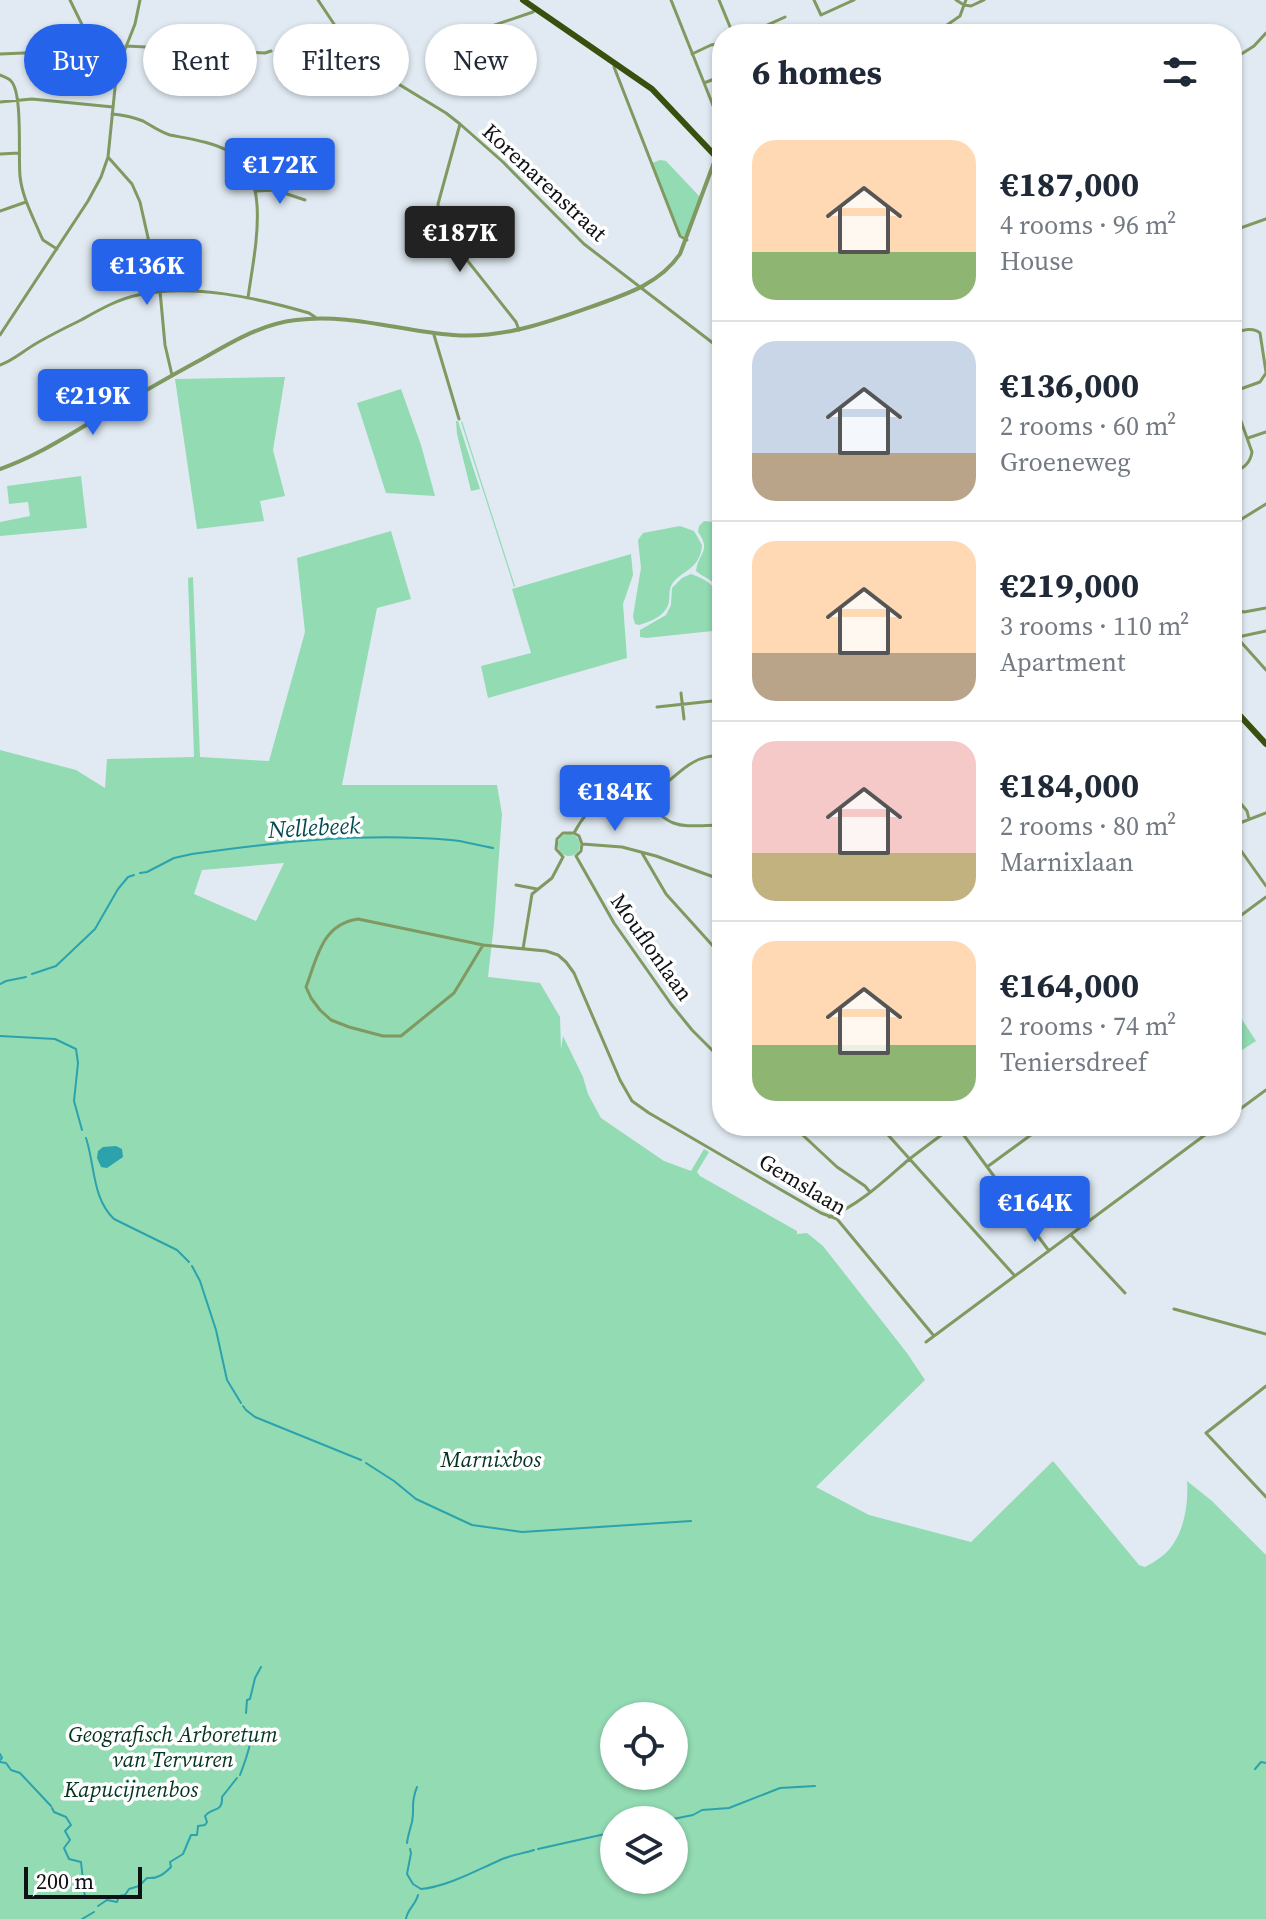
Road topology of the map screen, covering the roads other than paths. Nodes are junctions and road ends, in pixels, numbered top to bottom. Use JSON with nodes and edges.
{"nodes":[{"id":1,"x":70,"y":0,"type":"edge"},
{"id":2,"x":140,"y":0,"type":"edge"},
{"id":3,"x":318,"y":0,"type":"edge"},
{"id":4,"x":523,"y":0,"type":"edge"},
{"id":5,"x":671,"y":0,"type":"edge"},
{"id":6,"x":719,"y":0,"type":"edge"},
{"id":7,"x":814,"y":0,"type":"edge"},
{"id":8,"x":854,"y":0,"type":"edge"},
{"id":9,"x":956,"y":0,"type":"edge"},
{"id":10,"x":984,"y":0,"type":"edge"},
{"id":11,"x":965,"y":2,"type":"edge"},
{"id":12,"x":536,"y":9,"type":"junction"},
{"id":13,"x":785,"y":17,"type":"dead end"},
{"id":14,"x":82,"y":24,"type":"edge"},
{"id":15,"x":498,"y":24,"type":"edge"},
{"id":16,"x":729,"y":24,"type":"edge"},
{"id":17,"x":771,"y":24,"type":"edge"},
{"id":18,"x":948,"y":24,"type":"edge"},
{"id":19,"x":1266,"y":33,"type":"edge"},
{"id":20,"x":127,"y":44,"type":"edge"},
{"id":21,"x":712,"y":45,"type":"edge"},
{"id":22,"x":127,"y":46,"type":"edge"},
{"id":23,"x":271,"y":51,"type":"dead end"},
{"id":24,"x":24,"y":53,"type":"edge"},
{"id":25,"x":0,"y":54,"type":"edge"},
{"id":26,"x":692,"y":54,"type":"junction"},
{"id":27,"x":1242,"y":55,"type":"edge"},
{"id":28,"x":615,"y":62,"type":"junction"},
{"id":29,"x":0,"y":75,"type":"edge"},
{"id":30,"x":712,"y":80,"type":"edge"},
{"id":31,"x":704,"y":83,"type":"junction"},
{"id":32,"x":114,"y":96,"type":"edge"},
{"id":33,"x":17,"y":99,"type":"junction"},
{"id":34,"x":0,"y":102,"type":"edge"},
{"id":35,"x":712,"y":103,"type":"edge"},
{"id":36,"x":113,"y":107,"type":"junction"},
{"id":37,"x":112,"y":114,"type":"junction"},
{"id":38,"x":460,"y":124,"type":"junction"},
{"id":39,"x":19,"y":153,"type":"junction"},
{"id":40,"x":712,"y":153,"type":"edge"},
{"id":41,"x":0,"y":154,"type":"edge"},
{"id":42,"x":108,"y":157,"type":"junction"},
{"id":43,"x":712,"y":176,"type":"edge"},
{"id":44,"x":256,"y":191,"type":"junction"},
{"id":45,"x":305,"y":200,"type":"dead end"},
{"id":46,"x":26,"y":202,"type":"junction"},
{"id":47,"x":0,"y":211,"type":"edge"},
{"id":48,"x":1266,"y":219,"type":"edge"},
{"id":49,"x":1242,"y":227,"type":"edge"},
{"id":50,"x":687,"y":240,"type":"junction"},
{"id":51,"x":198,"y":246,"type":"dead end"},
{"id":52,"x":57,"y":249,"type":"junction"},
{"id":53,"x":642,"y":287,"type":"junction"},
{"id":54,"x":160,"y":291,"type":"junction"},
{"id":55,"x":197,"y":291,"type":"junction"},
{"id":56,"x":248,"y":298,"type":"junction"},
{"id":57,"x":316,"y":318,"type":"junction"},
{"id":58,"x":519,"y":330,"type":"junction"},
{"id":59,"x":1242,"y":331,"type":"edge"},
{"id":60,"x":434,"y":333,"type":"junction"},
{"id":61,"x":0,"y":335,"type":"edge"},
{"id":62,"x":712,"y":343,"type":"edge"},
{"id":63,"x":0,"y":365,"type":"edge"},
{"id":64,"x":1266,"y":372,"type":"edge"},
{"id":65,"x":172,"y":376,"type":"junction"},
{"id":66,"x":1242,"y":390,"type":"edge"},
{"id":67,"x":459,"y":419,"type":"dead end"},
{"id":68,"x":1242,"y":422,"type":"edge"},
{"id":69,"x":1266,"y":432,"type":"edge"},
{"id":70,"x":1248,"y":438,"type":"junction"},
{"id":71,"x":1242,"y":468,"type":"edge"},
{"id":72,"x":0,"y":469,"type":"edge"},
{"id":73,"x":1266,"y":504,"type":"edge"},
{"id":74,"x":1242,"y":519,"type":"edge"},
{"id":75,"x":1266,"y":608,"type":"edge"},
{"id":76,"x":1242,"y":612,"type":"edge"},
{"id":77,"x":1266,"y":631,"type":"edge"},
{"id":78,"x":1242,"y":637,"type":"edge"},
{"id":79,"x":1242,"y":644,"type":"edge"},
{"id":80,"x":1266,"y":670,"type":"edge"},
{"id":81,"x":681,"y":693,"type":"dead end"},
{"id":82,"x":712,"y":701,"type":"edge"},
{"id":83,"x":682,"y":704,"type":"junction"},
{"id":84,"x":657,"y":707,"type":"dead end"},
{"id":85,"x":1242,"y":718,"type":"edge"},
{"id":86,"x":684,"y":719,"type":"dead end"},
{"id":87,"x":1266,"y":744,"type":"edge"},
{"id":88,"x":712,"y":756,"type":"edge"},
{"id":89,"x":641,"y":798,"type":"junction"},
{"id":90,"x":1242,"y":805,"type":"edge"},
{"id":91,"x":1266,"y":813,"type":"edge"},
{"id":92,"x":1249,"y":819,"type":"junction"},
{"id":93,"x":1242,"y":822,"type":"edge"},
{"id":94,"x":712,"y":825,"type":"edge"},
{"id":95,"x":574,"y":833,"type":"junction"},
{"id":96,"x":582,"y":844,"type":"junction"},
{"id":97,"x":1242,"y":852,"type":"edge"},
{"id":98,"x":642,"y":853,"type":"junction"},
{"id":99,"x":569,"y":857,"type":"junction"},
{"id":100,"x":712,"y":876,"type":"edge"},
{"id":101,"x":516,"y":885,"type":"dead end"},
{"id":102,"x":1266,"y":886,"type":"edge"},
{"id":103,"x":537,"y":889,"type":"junction"},
{"id":104,"x":1266,"y":897,"type":"edge"},
{"id":105,"x":1242,"y":915,"type":"edge"},
{"id":106,"x":483,"y":945,"type":"junction"},
{"id":107,"x":712,"y":945,"type":"edge"},
{"id":108,"x":523,"y":949,"type":"junction"},
{"id":109,"x":712,"y":1050,"type":"edge"},
{"id":110,"x":1266,"y":1090,"type":"edge"},
{"id":111,"x":1242,"y":1108,"type":"edge"},
{"id":112,"x":804,"y":1136,"type":"edge"},
{"id":113,"x":889,"y":1136,"type":"edge"},
{"id":114,"x":941,"y":1136,"type":"edge"},
{"id":115,"x":963,"y":1136,"type":"edge"},
{"id":116,"x":1029,"y":1136,"type":"edge"},
{"id":117,"x":1204,"y":1136,"type":"edge"},
{"id":118,"x":909,"y":1160,"type":"junction"},
{"id":119,"x":987,"y":1167,"type":"junction"},
{"id":120,"x":870,"y":1192,"type":"junction"},
{"id":121,"x":829,"y":1217,"type":"junction"},
{"id":122,"x":1071,"y":1235,"type":"junction"},
{"id":123,"x":1049,"y":1251,"type":"junction"},
{"id":124,"x":1014,"y":1275,"type":"junction"},
{"id":125,"x":1125,"y":1293,"type":"dead end"},
{"id":126,"x":1174,"y":1309,"type":"dead end"},
{"id":127,"x":1266,"y":1328,"type":"edge"},
{"id":128,"x":1260,"y":1332,"type":"junction"},
{"id":129,"x":1266,"y":1334,"type":"edge"},
{"id":130,"x":934,"y":1336,"type":"junction"},
{"id":131,"x":926,"y":1342,"type":"dead end"},
{"id":132,"x":1266,"y":1386,"type":"edge"},
{"id":133,"x":1266,"y":1497,"type":"edge"}],
"edges":[{"from":1,"to":14,"type":"street"},
{"from":2,"to":20,"type":"street"},
{"from":3,"to":38,"type":"street","name":"Korenarenstraat"},
{"from":4,"to":12,"type":"main road"},
{"from":5,"to":26,"type":"street"},
{"from":6,"to":16,"type":"street"},
{"from":7,"to":8,"type":"street"},
{"from":9,"to":11,"type":"street"},
{"from":10,"to":11,"type":"street"},
{"from":11,"to":18,"type":"street"},
{"from":12,"to":15,"type":"street"},
{"from":12,"to":28,"type":"main road"},
{"from":13,"to":17,"type":"street"},
{"from":19,"to":27,"type":"street"},
{"from":21,"to":26,"type":"street"},
{"from":22,"to":23,"type":"street"},
{"from":24,"to":25,"type":"street"},
{"from":26,"to":31,"type":"street"},
{"from":28,"to":40,"type":"main road"},
{"from":28,"to":50,"type":"street"},
{"from":29,"to":33,"type":"street"},
{"from":30,"to":31,"type":"street"},
{"from":31,"to":35,"type":"street"},
{"from":32,"to":36,"type":"street"},
{"from":33,"to":34,"type":"street"},
{"from":33,"to":36,"type":"street"},
{"from":33,"to":39,"type":"street"},
{"from":36,"to":37,"type":"street"},
{"from":37,"to":42,"type":"street"},
{"from":37,"to":44,"type":"street"},
{"from":38,"to":53,"type":"street","name":"Korenarenstraat"},
{"from":38,"to":58,"type":"street"},
{"from":39,"to":41,"type":"street"},
{"from":39,"to":46,"type":"street"},
{"from":42,"to":52,"type":"street"},
{"from":42,"to":54,"type":"street"},
{"from":43,"to":50,"type":"street"},
{"from":44,"to":45,"type":"street"},
{"from":44,"to":56,"type":"street"},
{"from":46,"to":47,"type":"street"},
{"from":46,"to":52,"type":"street"},
{"from":48,"to":49,"type":"street"},
{"from":50,"to":53,"type":"street"},
{"from":51,"to":55,"type":"street"},
{"from":52,"to":61,"type":"street"},
{"from":53,"to":58,"type":"street"},
{"from":53,"to":62,"type":"street","name":"Korenarenstraat"},
{"from":54,"to":55,"type":"street"},
{"from":54,"to":63,"type":"street"},
{"from":54,"to":65,"type":"street"},
{"from":55,"to":56,"type":"street"},
{"from":56,"to":57,"type":"street"},
{"from":57,"to":60,"type":"street"},
{"from":57,"to":65,"type":"street"},
{"from":58,"to":60,"type":"street"},
{"from":59,"to":64,"type":"street"},
{"from":60,"to":67,"type":"street"},
{"from":64,"to":66,"type":"street"},
{"from":65,"to":72,"type":"street"},
{"from":68,"to":70,"type":"street"},
{"from":69,"to":70,"type":"street"},
{"from":70,"to":71,"type":"street"},
{"from":73,"to":74,"type":"street"},
{"from":75,"to":76,"type":"street"},
{"from":77,"to":78,"type":"street"},
{"from":79,"to":80,"type":"street"},
{"from":81,"to":83,"type":"street"},
{"from":82,"to":83,"type":"street"},
{"from":83,"to":84,"type":"street"},
{"from":83,"to":86,"type":"street"},
{"from":85,"to":87,"type":"main road"},
{"from":88,"to":89,"type":"street"},
{"from":89,"to":94,"type":"street"},
{"from":89,"to":95,"type":"street"},
{"from":90,"to":92,"type":"street"},
{"from":91,"to":92,"type":"street"},
{"from":92,"to":93,"type":"street"},
{"from":95,"to":96,"type":"street"},
{"from":95,"to":99,"type":"street"},
{"from":96,"to":98,"type":"street"},
{"from":96,"to":99,"type":"street"},
{"from":97,"to":102,"type":"street"},
{"from":98,"to":100,"type":"street"},
{"from":98,"to":107,"type":"street"},
{"from":99,"to":103,"type":"street"},
{"from":99,"to":109,"type":"street","name":"Mouflonlaan"},
{"from":101,"to":103,"type":"street"},
{"from":103,"to":108,"type":"street"},
{"from":104,"to":105,"type":"street"},
{"from":106,"to":106,"type":"street","name":"Gemslaan"},
{"from":106,"to":108,"type":"street","name":"Gemslaan"},
{"from":108,"to":121,"type":"street","name":"Gemslaan"},
{"from":110,"to":111,"type":"street"},
{"from":112,"to":120,"type":"street"},
{"from":113,"to":118,"type":"street"},
{"from":114,"to":118,"type":"street"},
{"from":115,"to":119,"type":"street"},
{"from":116,"to":119,"type":"street"},
{"from":117,"to":122,"type":"street"},
{"from":118,"to":120,"type":"street"},
{"from":118,"to":124,"type":"street"},
{"from":119,"to":123,"type":"street"},
{"from":120,"to":121,"type":"street"},
{"from":121,"to":130,"type":"street","name":"Gemslaan"},
{"from":122,"to":123,"type":"street"},
{"from":122,"to":125,"type":"street"},
{"from":123,"to":124,"type":"street"},
{"from":124,"to":130,"type":"street"},
{"from":126,"to":128,"type":"street"},
{"from":127,"to":128,"type":"street"},
{"from":128,"to":129,"type":"street"},
{"from":130,"to":131,"type":"street"},
{"from":132,"to":133,"type":"street"}]}
